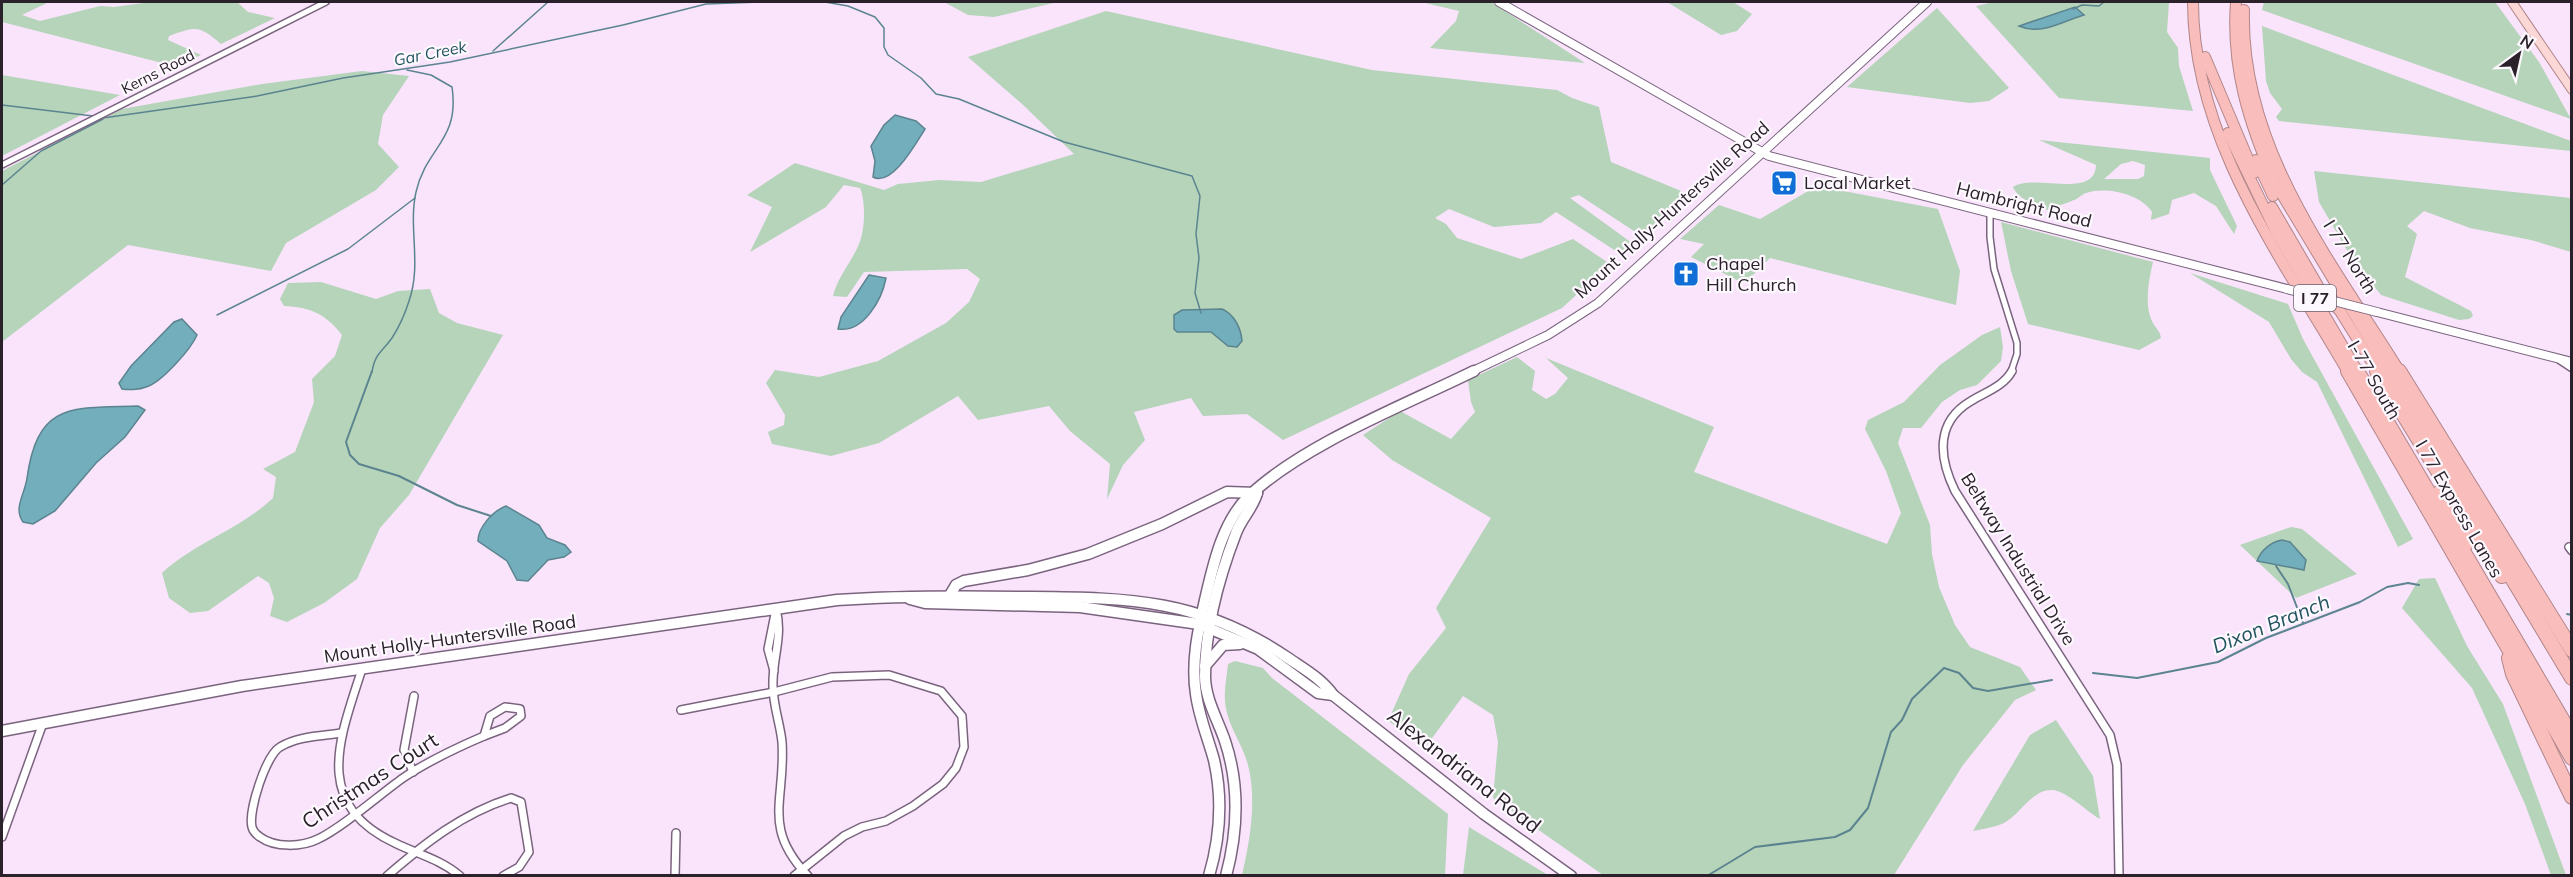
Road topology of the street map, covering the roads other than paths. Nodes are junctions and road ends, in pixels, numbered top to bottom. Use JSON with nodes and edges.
{"nodes":[{"id":1,"x":326,"y":2,"type":"edge"},
{"id":2,"x":1499,"y":2,"type":"edge"},
{"id":3,"x":1928,"y":2,"type":"edge"},
{"id":4,"x":2193,"y":2,"type":"edge"},
{"id":5,"x":2200,"y":2,"type":"edge"},
{"id":6,"x":2236,"y":2,"type":"edge"},
{"id":7,"x":2245,"y":2,"type":"edge"},
{"id":8,"x":2511,"y":2,"type":"edge"},
{"id":9,"x":2205,"y":57,"type":"junction"},
{"id":10,"x":2236,"y":60,"type":"junction"},
{"id":11,"x":2571,"y":90,"type":"edge"},
{"id":12,"x":1761,"y":153,"type":"junction"},
{"id":13,"x":2,"y":165,"type":"edge"},
{"id":14,"x":1990,"y":213,"type":"junction"},
{"id":15,"x":2322,"y":286,"type":"junction"},
{"id":16,"x":2330,"y":300,"type":"junction"},
{"id":17,"x":2557,"y":358,"type":"junction"},
{"id":18,"x":2571,"y":362,"type":"edge"},
{"id":19,"x":2571,"y":369,"type":"edge"},
{"id":20,"x":1257,"y":493,"type":"junction"},
{"id":21,"x":2462,"y":521,"type":"junction"},
{"id":22,"x":2479,"y":551,"type":"junction"},
{"id":23,"x":950,"y":595,"type":"junction"},
{"id":24,"x":905,"y":598,"type":"junction"},
{"id":25,"x":776,"y":609,"type":"junction"},
{"id":26,"x":1200,"y":619,"type":"junction"},
{"id":27,"x":1213,"y":623,"type":"junction"},
{"id":28,"x":2507,"y":648,"type":"junction"},
{"id":29,"x":1258,"y":649,"type":"junction"},
{"id":30,"x":2571,"y":650,"type":"edge"},
{"id":31,"x":1205,"y":666,"type":"junction"},
{"id":32,"x":362,"y":669,"type":"junction"},
{"id":33,"x":2571,"y":678,"type":"edge"},
{"id":34,"x":774,"y":692,"type":"junction"},
{"id":35,"x":1333,"y":695,"type":"junction"},
{"id":36,"x":414,"y":696,"type":"dead end"},
{"id":37,"x":681,"y":710,"type":"dead end"},
{"id":38,"x":43,"y":723,"type":"junction"},
{"id":39,"x":2,"y":731,"type":"edge"},
{"id":40,"x":342,"y":733,"type":"junction"},
{"id":41,"x":484,"y":736,"type":"junction"},
{"id":42,"x":2571,"y":736,"type":"edge"},
{"id":43,"x":2571,"y":758,"type":"edge"},
{"id":44,"x":413,"y":772,"type":"junction"},
{"id":45,"x":2571,"y":797,"type":"edge"},
{"id":46,"x":352,"y":815,"type":"junction"},
{"id":47,"x":676,"y":833,"type":"dead end"},
{"id":48,"x":2,"y":837,"type":"edge"},
{"id":49,"x":415,"y":851,"type":"junction"},
{"id":50,"x":801,"y":874,"type":"edge"},
{"id":51,"x":387,"y":876,"type":"edge"},
{"id":52,"x":460,"y":876,"type":"edge"},
{"id":53,"x":503,"y":876,"type":"edge"},
{"id":54,"x":675,"y":876,"type":"edge"},
{"id":55,"x":1209,"y":876,"type":"edge"},
{"id":56,"x":1226,"y":876,"type":"edge"},
{"id":57,"x":1571,"y":876,"type":"edge"},
{"id":58,"x":2119,"y":876,"type":"edge"}],
"edges":[{"from":1,"to":13,"type":"street","name":"Kerns Road"},
{"from":2,"to":12,"type":"main road","name":"Hambright Road"},
{"from":3,"to":12,"type":"main road","name":"Mount Holly-Huntersville Road"},
{"from":4,"to":21,"type":"highway","name":"I-77 South","number":"I 77"},
{"from":5,"to":9,"type":"highway","name":"I 77 Express Lanes","number":"I 77"},
{"from":6,"to":10,"type":"highway","name":"I 77 Express Lanes","number":"I 77"},
{"from":7,"to":21,"type":"highway","name":"I 77 North","number":"I 77"},
{"from":8,"to":11,"type":"main road"},
{"from":9,"to":15,"type":"highway"},
{"from":9,"to":21,"type":"highway","name":"I 77 Express Lanes","number":"I 77"},
{"from":10,"to":15,"type":"highway"},
{"from":10,"to":21,"type":"highway","name":"I 77 Express Lanes","number":"I 77"},
{"from":12,"to":14,"type":"main road","name":"Hambright Road"},
{"from":12,"to":20,"type":"main road","name":"Mount Holly-Huntersville Road"},
{"from":14,"to":16,"type":"main road","name":"Hambright Road","bridge":true},
{"from":14,"to":58,"type":"street","name":"Beltway Industrial Drive"},
{"from":15,"to":16,"type":"highway"},
{"from":16,"to":17,"type":"main road","name":"Hambright Road","bridge":true},
{"from":16,"to":21,"type":"highway"},
{"from":17,"to":18,"type":"main road","name":"Hambright Road"},
{"from":17,"to":19,"type":"street"},
{"from":20,"to":23,"type":"main road"},
{"from":20,"to":26,"type":"main road","name":"Mount Holly-Huntersville Road"},
{"from":20,"to":27,"type":"main road","name":"Mount Holly-Huntersville Road"},
{"from":21,"to":22,"type":"highway","name":"I-77 South","number":"I 77"},
{"from":21,"to":22,"type":"highway"},
{"from":21,"to":22,"type":"highway","name":"I 77 Express Lanes","number":"I 77"},
{"from":22,"to":28,"type":"highway","name":"I-77 South","number":"I 77"},
{"from":22,"to":30,"type":"highway","number":"I 77"},
{"from":22,"to":33,"type":"highway"},
{"from":22,"to":42,"type":"highway","name":"I 77 Express Lanes","number":"I 77"},
{"from":23,"to":24,"type":"main road","name":"Mount Holly-Huntersville Road"},
{"from":23,"to":26,"type":"main road","name":"Mount Holly-Huntersville Road"},
{"from":24,"to":25,"type":"main road","name":"Mount Holly-Huntersville Road"},
{"from":24,"to":26,"type":"main road","name":"Mount Holly-Huntersville Road"},
{"from":25,"to":32,"type":"main road","name":"Mount Holly-Huntersville Road"},
{"from":25,"to":34,"type":"street"},
{"from":26,"to":27,"type":"main road","name":"Mount Holly-Huntersville Road"},
{"from":26,"to":55,"type":"main road"},
{"from":27,"to":29,"type":"main road","name":"Alexandriana Road"},
{"from":27,"to":31,"type":"main road"},
{"from":27,"to":35,"type":"main road","name":"Alexandriana Road"},
{"from":28,"to":43,"type":"highway","name":"I-77 South","number":"I 77"},
{"from":28,"to":45,"type":"highway"},
{"from":29,"to":31,"type":"main road"},
{"from":29,"to":35,"type":"main road","name":"Alexandriana Road"},
{"from":31,"to":56,"type":"main road"},
{"from":32,"to":38,"type":"main road","name":"Mount Holly-Huntersville Road"},
{"from":32,"to":40,"type":"street"},
{"from":34,"to":37,"type":"street"},
{"from":34,"to":50,"type":"street"},
{"from":34,"to":50,"type":"street"},
{"from":35,"to":57,"type":"main road","name":"Alexandriana Road"},
{"from":36,"to":44,"type":"street"},
{"from":38,"to":39,"type":"main road","name":"Mount Holly-Huntersville Road"},
{"from":38,"to":48,"type":"street"},
{"from":40,"to":46,"type":"street"},
{"from":40,"to":46,"type":"street","name":"Christmas Court"},
{"from":41,"to":41,"type":"street","name":"Christmas Court"},
{"from":41,"to":44,"type":"street","name":"Christmas Court"},
{"from":44,"to":46,"type":"street","name":"Christmas Court"},
{"from":46,"to":49,"type":"street"},
{"from":47,"to":54,"type":"street"},
{"from":49,"to":51,"type":"street"},
{"from":49,"to":52,"type":"street"},
{"from":49,"to":53,"type":"street"}]}
